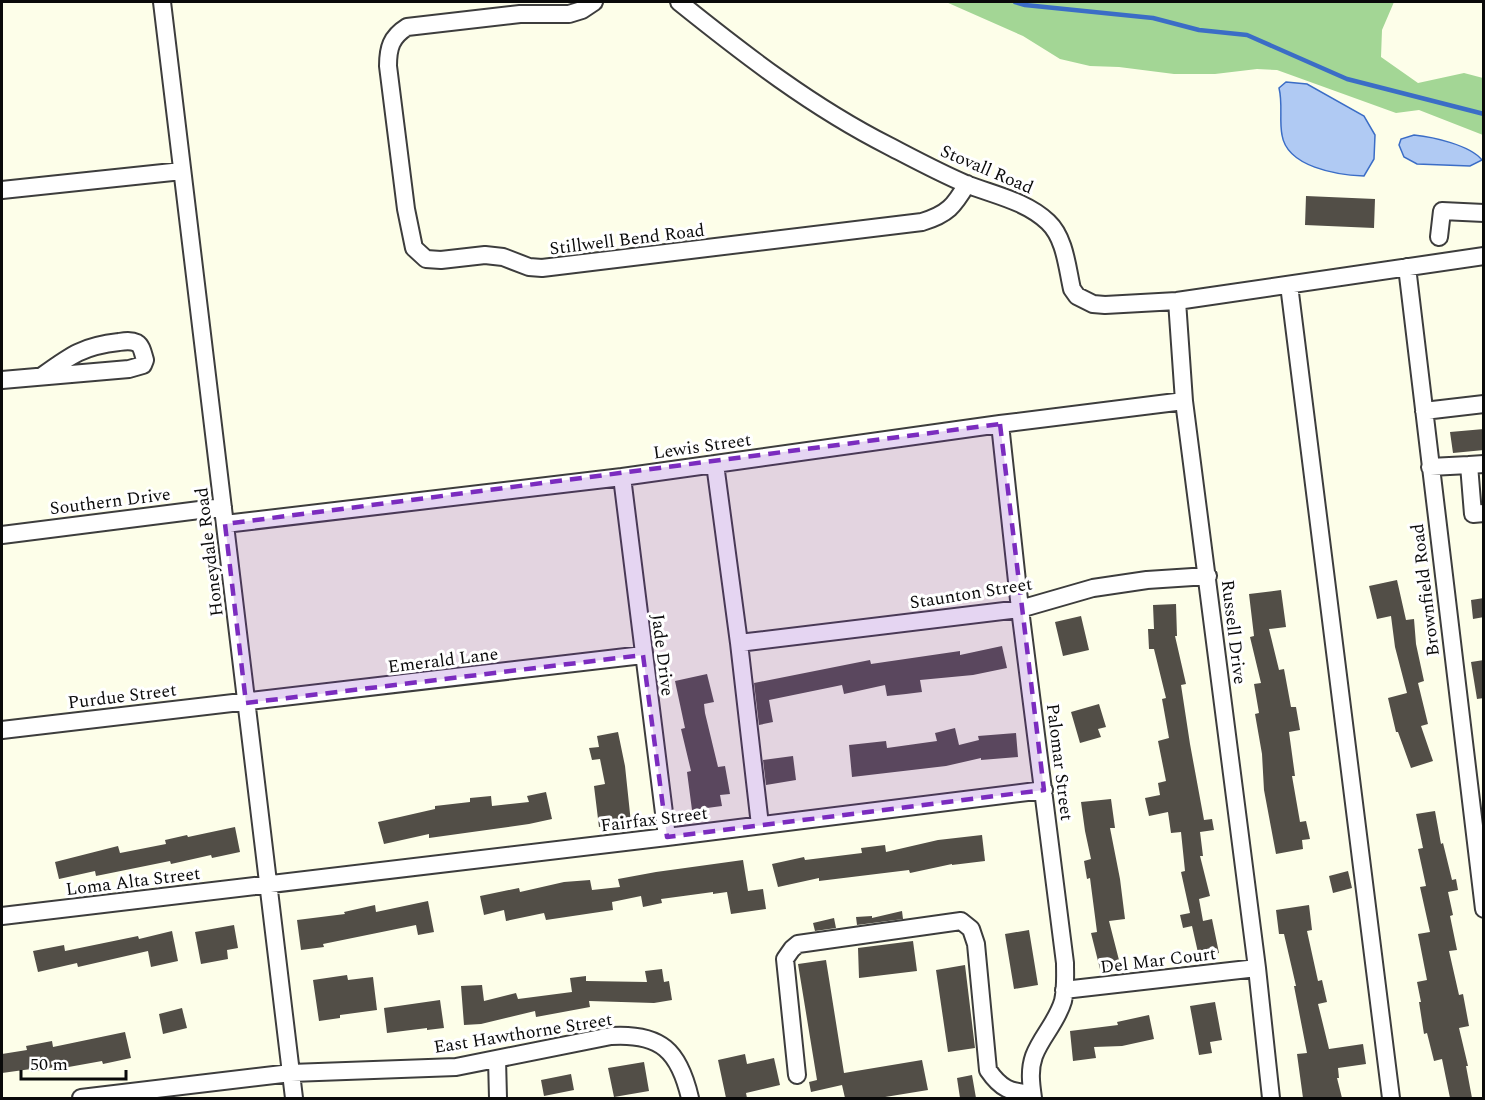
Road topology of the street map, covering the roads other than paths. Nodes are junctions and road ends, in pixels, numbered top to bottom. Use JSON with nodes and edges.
{"nodes":[{"id":1,"x":162,"y":2,"type":"edge"},
{"id":2,"x":594,"y":2,"type":"edge"},
{"id":3,"x":679,"y":2,"type":"edge"},
{"id":4,"x":182,"y":171,"type":"junction"},
{"id":5,"x":967,"y":184,"type":"junction"},
{"id":6,"x":2,"y":190,"type":"edge"},
{"id":7,"x":1484,"y":213,"type":"edge"},
{"id":8,"x":1440,"y":237,"type":"dead end"},
{"id":9,"x":1484,"y":256,"type":"edge"},
{"id":10,"x":1407,"y":267,"type":"junction"},
{"id":11,"x":1289,"y":285,"type":"junction"},
{"id":12,"x":1176,"y":301,"type":"junction"},
{"id":13,"x":42,"y":376,"type":"junction"},
{"id":14,"x":2,"y":380,"type":"edge"},
{"id":15,"x":1184,"y":401,"type":"junction"},
{"id":16,"x":1484,"y":404,"type":"edge"},
{"id":17,"x":1424,"y":411,"type":"junction"},
{"id":18,"x":1000,"y":424,"type":"junction"},
{"id":19,"x":715,"y":464,"type":"junction"},
{"id":20,"x":1476,"y":464,"type":"edge"},
{"id":21,"x":1430,"y":467,"type":"junction"},
{"id":22,"x":622,"y":477,"type":"junction"},
{"id":23,"x":223,"y":507,"type":"junction"},
{"id":24,"x":1484,"y":513,"type":"edge"},
{"id":25,"x":225,"y":524,"type":"junction"},
{"id":26,"x":2,"y":535,"type":"edge"},
{"id":27,"x":1208,"y":576,"type":"junction"},
{"id":28,"x":1020,"y":609,"type":"junction"},
{"id":29,"x":739,"y":643,"type":"junction"},
{"id":30,"x":643,"y":656,"type":"junction"},
{"id":31,"x":246,"y":703,"type":"junction"},
{"id":32,"x":2,"y":730,"type":"edge"},
{"id":33,"x":1044,"y":790,"type":"junction"},
{"id":34,"x":1478,"y":814,"type":"edge"},
{"id":35,"x":760,"y":825,"type":"junction"},
{"id":36,"x":667,"y":837,"type":"junction"},
{"id":37,"x":268,"y":885,"type":"junction"},
{"id":38,"x":1483,"y":904,"type":"edge"},
{"id":39,"x":1484,"y":909,"type":"edge"},
{"id":40,"x":2,"y":916,"type":"edge"},
{"id":41,"x":1257,"y":968,"type":"junction"},
{"id":42,"x":1065,"y":990,"type":"junction"},
{"id":43,"x":497,"y":1059,"type":"junction"},
{"id":44,"x":291,"y":1073,"type":"junction"},
{"id":45,"x":797,"y":1075,"type":"dead end"},
{"id":46,"x":1033,"y":1096,"type":"edge"},
{"id":47,"x":81,"y":1098,"type":"edge"},
{"id":48,"x":294,"y":1098,"type":"edge"},
{"id":49,"x":498,"y":1098,"type":"edge"},
{"id":50,"x":690,"y":1098,"type":"edge"},
{"id":51,"x":1271,"y":1098,"type":"edge"},
{"id":52,"x":1391,"y":1098,"type":"edge"}],
"edges":[{"from":1,"to":4,"type":"street","name":"Honeydale Road"},
{"from":2,"to":5,"type":"street","name":"Stillwell Bend Road"},
{"from":3,"to":5,"type":"street","name":"Stovall Road"},
{"from":4,"to":6,"type":"street"},
{"from":4,"to":23,"type":"street","name":"Honeydale Road"},
{"from":5,"to":12,"type":"street","name":"Stovall Road"},
{"from":7,"to":8,"type":"street"},
{"from":9,"to":10,"type":"street","name":"Stovall Road"},
{"from":10,"to":11,"type":"street","name":"Stovall Road"},
{"from":10,"to":17,"type":"street","name":"Brownfield Road"},
{"from":11,"to":12,"type":"street","name":"Stovall Road"},
{"from":11,"to":52,"type":"street"},
{"from":12,"to":15,"type":"street","name":"Russell Drive"},
{"from":13,"to":13,"type":"street"},
{"from":13,"to":14,"type":"street"},
{"from":15,"to":18,"type":"street","name":"Lewis Street"},
{"from":15,"to":27,"type":"street","name":"Russell Drive"},
{"from":16,"to":17,"type":"street"},
{"from":17,"to":21,"type":"street","name":"Brownfield Road"},
{"from":18,"to":19,"type":"street","name":"Lewis Street"},
{"from":18,"to":28,"type":"street","name":"Palomar Street"},
{"from":19,"to":22,"type":"street","name":"Lewis Street"},
{"from":19,"to":29,"type":"street"},
{"from":20,"to":21,"type":"street"},
{"from":20,"to":24,"type":"street"},
{"from":21,"to":34,"type":"street","name":"Brownfield Road"},
{"from":22,"to":25,"type":"street","name":"Lewis Street"},
{"from":22,"to":30,"type":"street","name":"Jade Drive"},
{"from":23,"to":25,"type":"street","name":"Honeydale Road"},
{"from":23,"to":26,"type":"street","name":"Southern Drive"},
{"from":25,"to":31,"type":"street","name":"Honeydale Road"},
{"from":27,"to":28,"type":"street","name":"Staunton Street"},
{"from":27,"to":41,"type":"street","name":"Russell Drive"},
{"from":28,"to":29,"type":"street","name":"Staunton Street"},
{"from":28,"to":33,"type":"street","name":"Palomar Street"},
{"from":29,"to":35,"type":"street"},
{"from":30,"to":31,"type":"street","name":"Emerald Lane"},
{"from":30,"to":36,"type":"street","name":"Jade Drive"},
{"from":31,"to":32,"type":"street","name":"Purdue Street"},
{"from":31,"to":37,"type":"street","name":"Honeydale Road"},
{"from":33,"to":35,"type":"street","name":"Fairfax Street"},
{"from":33,"to":42,"type":"street","name":"Palomar Street"},
{"from":34,"to":38,"type":"street","name":"Brownfield Road"},
{"from":35,"to":36,"type":"street","name":"Fairfax Street"},
{"from":36,"to":37,"type":"street","name":"Fairfax Street"},
{"from":37,"to":40,"type":"street","name":"Loma Alta Street"},
{"from":37,"to":44,"type":"street","name":"Honeydale Road"},
{"from":38,"to":39,"type":"street","name":"Brownfield Road"},
{"from":41,"to":42,"type":"street","name":"Del Mar Court"},
{"from":41,"to":51,"type":"street","name":"Russell Drive"},
{"from":42,"to":46,"type":"street","name":"Palomar Street"},
{"from":43,"to":44,"type":"street","name":"East Hawthorne Street"},
{"from":43,"to":49,"type":"street"},
{"from":43,"to":50,"type":"street","name":"East Hawthorne Street"},
{"from":44,"to":47,"type":"street","name":"East Hawthorne Street"},
{"from":44,"to":48,"type":"street","name":"Honeydale Road"},
{"from":45,"to":46,"type":"street"}]}
